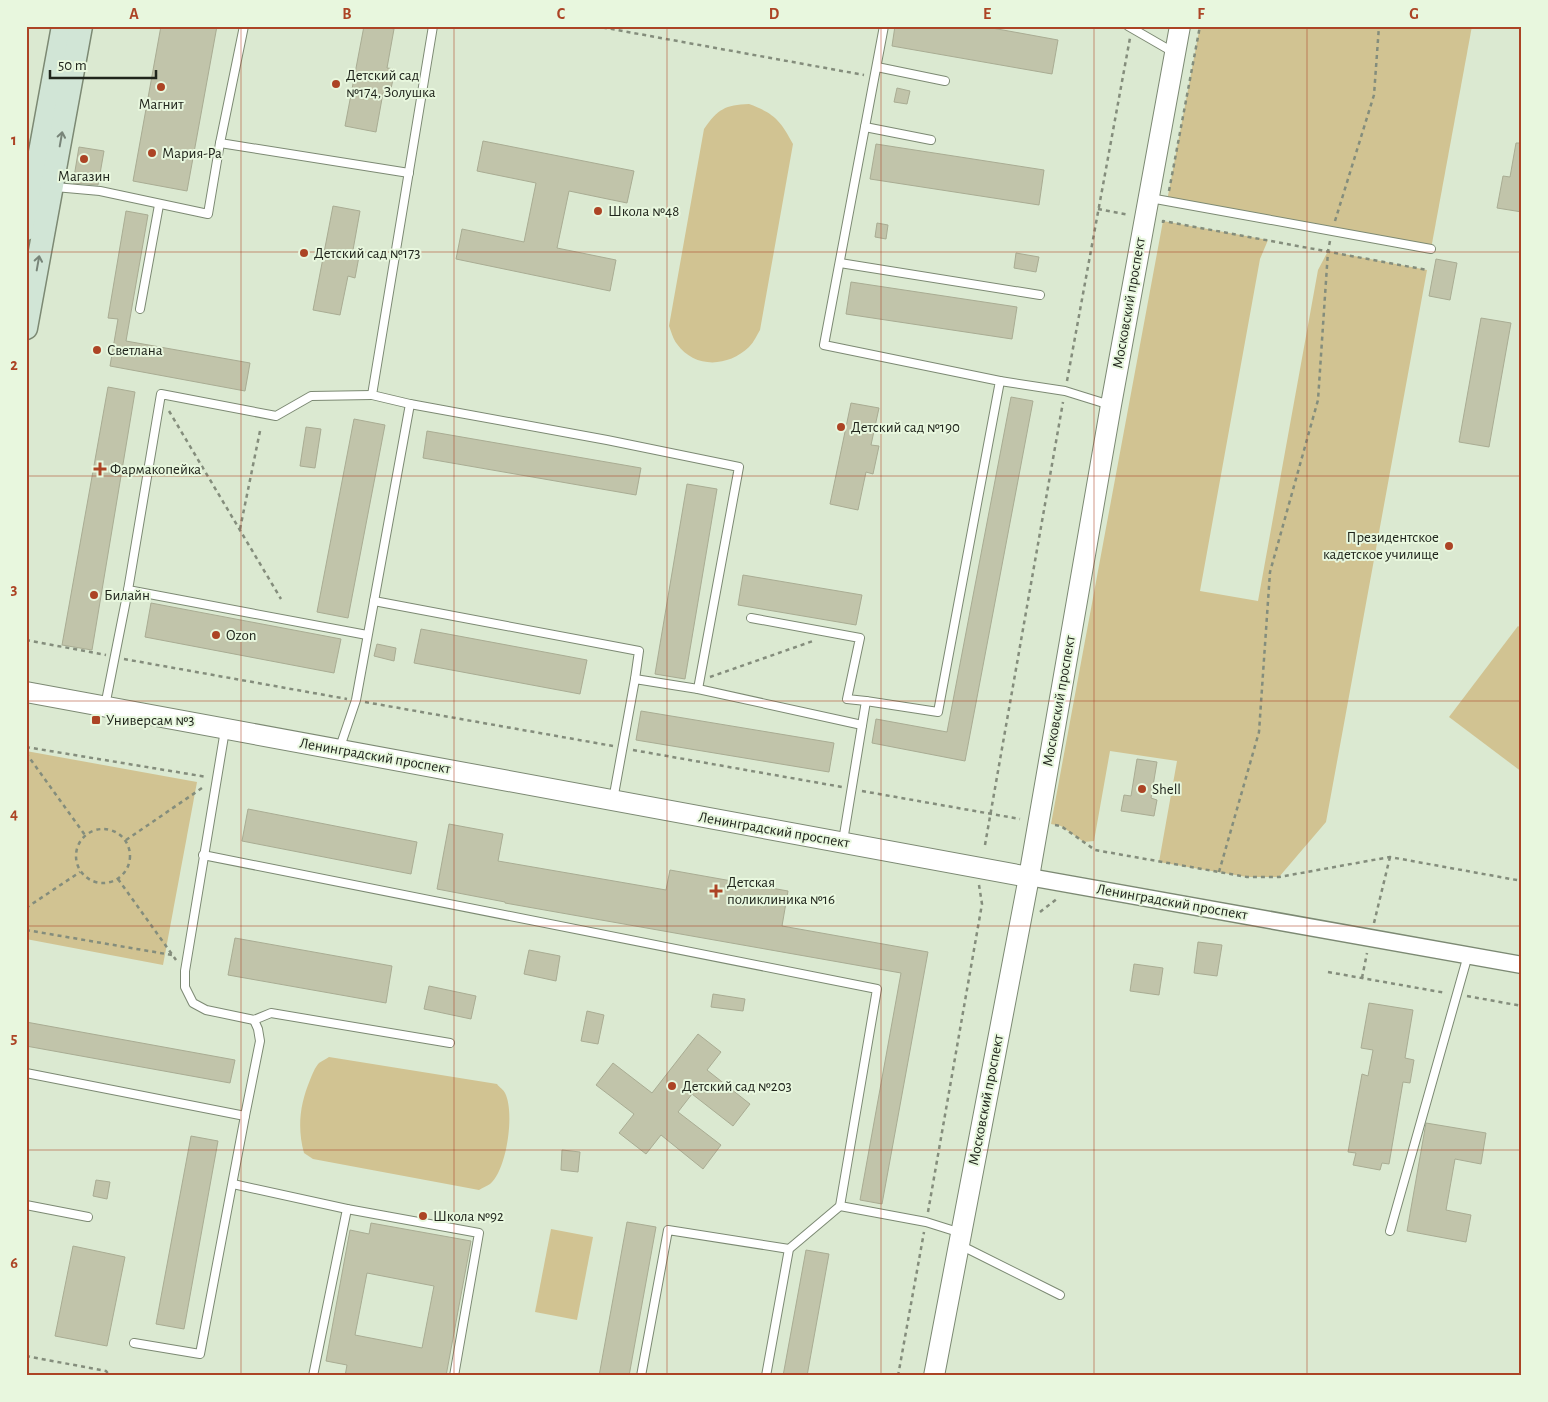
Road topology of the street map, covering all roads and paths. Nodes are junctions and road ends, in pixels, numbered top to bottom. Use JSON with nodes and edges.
{"nodes":[{"id":1,"x":63,"y":26,"type":"edge"},
{"id":2,"x":81,"y":26,"type":"edge"},
{"id":3,"x":244,"y":26,"type":"edge"},
{"id":4,"x":433,"y":26,"type":"edge"},
{"id":5,"x":595,"y":26,"type":"edge"},
{"id":6,"x":884,"y":26,"type":"edge"},
{"id":7,"x":1180,"y":26,"type":"edge"},
{"id":8,"x":1200,"y":26,"type":"edge"},
{"id":9,"x":1379,"y":26,"type":"edge"},
{"id":10,"x":1130,"y":27,"type":"edge"},
{"id":11,"x":1175,"y":53,"type":"junction"},
{"id":12,"x":877,"y":67,"type":"junction"},
{"id":13,"x":874,"y":77,"type":"junction"},
{"id":14,"x":945,"y":80,"type":"dead end"},
{"id":15,"x":865,"y":127,"type":"junction"},
{"id":16,"x":931,"y":140,"type":"dead end"},
{"id":17,"x":220,"y":143,"type":"junction"},
{"id":18,"x":409,"y":173,"type":"junction"},
{"id":19,"x":52,"y":187,"type":"junction"},
{"id":20,"x":1169,"y":191,"type":"dead end"},
{"id":21,"x":1148,"y":197,"type":"junction"},
{"id":22,"x":159,"y":205,"type":"junction"},
{"id":23,"x":1098,"y":210,"type":"junction"},
{"id":24,"x":1129,"y":215,"type":"dead end"},
{"id":25,"x":1163,"y":221,"type":"dead end"},
{"id":26,"x":26,"y":229,"type":"edge"},
{"id":27,"x":1332,"y":231,"type":"junction"},
{"id":28,"x":1431,"y":249,"type":"dead end"},
{"id":29,"x":1328,"y":251,"type":"junction"},
{"id":30,"x":840,"y":263,"type":"junction"},
{"id":31,"x":1427,"y":270,"type":"dead end"},
{"id":32,"x":1040,"y":295,"type":"dead end"},
{"id":33,"x":140,"y":309,"type":"dead end"},
{"id":34,"x":26,"y":328,"type":"edge"},
{"id":35,"x":1000,"y":381,"type":"junction"},
{"id":36,"x":1065,"y":391,"type":"junction"},
{"id":37,"x":372,"y":395,"type":"junction"},
{"id":38,"x":410,"y":404,"type":"junction"},
{"id":39,"x":1111,"y":405,"type":"junction"},
{"id":40,"x":167,"y":407,"type":"dead end"},
{"id":41,"x":260,"y":430,"type":"dead end"},
{"id":42,"x":240,"y":530,"type":"junction"},
{"id":43,"x":128,"y":590,"type":"junction"},
{"id":44,"x":281,"y":599,"type":"dead end"},
{"id":45,"x":374,"y":601,"type":"junction"},
{"id":46,"x":751,"y":618,"type":"dead end"},
{"id":47,"x":836,"y":633,"type":"junction"},
{"id":48,"x":367,"y":635,"type":"junction"},
{"id":49,"x":26,"y":640,"type":"edge"},
{"id":50,"x":114,"y":657,"type":"junction"},
{"id":51,"x":634,"y":679,"type":"junction"},
{"id":52,"x":698,"y":685,"type":"junction"},
{"id":53,"x":26,"y":692,"type":"edge"},
{"id":54,"x":356,"y":700,"type":"junction"},
{"id":55,"x":866,"y":701,"type":"junction"},
{"id":56,"x":105,"y":706,"type":"junction"},
{"id":57,"x":862,"y":725,"type":"junction"},
{"id":58,"x":225,"y":728,"type":"junction"},
{"id":59,"x":26,"y":747,"type":"edge"},
{"id":60,"x":622,"y":748,"type":"junction"},
{"id":61,"x":339,"y":750,"type":"junction"},
{"id":62,"x":26,"y":753,"type":"edge"},
{"id":63,"x":216,"y":778,"type":"junction"},
{"id":64,"x":851,"y":789,"type":"junction"},
{"id":65,"x":613,"y":800,"type":"junction"},
{"id":66,"x":992,"y":814,"type":"junction"},
{"id":67,"x":1020,"y":819,"type":"dead end"},
{"id":68,"x":1051,"y":824,"type":"dead end"},
{"id":69,"x":85,"y":835,"type":"junction"},
{"id":70,"x":126,"y":840,"type":"junction"},
{"id":71,"x":842,"y":842,"type":"junction"},
{"id":72,"x":986,"y":845,"type":"dead end"},
{"id":73,"x":203,"y":854,"type":"junction"},
{"id":74,"x":1390,"y":857,"type":"junction"},
{"id":75,"x":80,"y":872,"type":"junction"},
{"id":76,"x":1219,"y":873,"type":"junction"},
{"id":77,"x":1028,"y":877,"type":"junction"},
{"id":78,"x":118,"y":879,"type":"junction"},
{"id":79,"x":978,"y":880,"type":"dead end"},
{"id":80,"x":1522,"y":881,"type":"edge"},
{"id":81,"x":1058,"y":898,"type":"dead end"},
{"id":82,"x":26,"y":908,"type":"edge"},
{"id":83,"x":1036,"y":914,"type":"dead end"},
{"id":84,"x":26,"y":930,"type":"edge"},
{"id":85,"x":1371,"y":938,"type":"junction"},
{"id":86,"x":172,"y":954,"type":"junction"},
{"id":87,"x":1468,"y":955,"type":"junction"},
{"id":88,"x":1522,"y":965,"type":"edge"},
{"id":89,"x":185,"y":971,"type":"junction"},
{"id":90,"x":1328,"y":972,"type":"dead end"},
{"id":91,"x":1362,"y":978,"type":"junction"},
{"id":92,"x":1456,"y":994,"type":"junction"},
{"id":93,"x":1522,"y":1006,"type":"edge"},
{"id":94,"x":254,"y":1020,"type":"junction"},
{"id":95,"x":450,"y":1043,"type":"dead end"},
{"id":96,"x":26,"y":1074,"type":"edge"},
{"id":97,"x":245,"y":1116,"type":"junction"},
{"id":98,"x":233,"y":1184,"type":"junction"},
{"id":99,"x":26,"y":1205,"type":"edge"},
{"id":100,"x":840,"y":1206,"type":"junction"},
{"id":101,"x":347,"y":1209,"type":"junction"},
{"id":102,"x":88,"y":1217,"type":"dead end"},
{"id":103,"x":926,"y":1222,"type":"junction"},
{"id":104,"x":1390,"y":1231,"type":"dead end"},
{"id":105,"x":960,"y":1238,"type":"junction"},
{"id":106,"x":789,"y":1249,"type":"junction"},
{"id":107,"x":1060,"y":1295,"type":"dead end"},
{"id":108,"x":134,"y":1343,"type":"dead end"},
{"id":109,"x":26,"y":1356,"type":"edge"},
{"id":110,"x":110,"y":1376,"type":"edge"},
{"id":111,"x":312,"y":1376,"type":"edge"},
{"id":112,"x":454,"y":1376,"type":"edge"},
{"id":113,"x":641,"y":1376,"type":"edge"},
{"id":114,"x":766,"y":1376,"type":"edge"},
{"id":115,"x":898,"y":1376,"type":"edge"},
{"id":116,"x":934,"y":1376,"type":"edge"}],
"edges":[{"from":1,"to":26,"type":"main road"},
{"from":19,"to":2,"type":"main road","one_way":true},
{"from":3,"to":17,"type":"lane"},
{"from":4,"to":18,"type":"lane"},
{"from":5,"to":13,"type":"path"},
{"from":6,"to":12,"type":"lane"},
{"from":7,"to":11,"type":"street","name":"Московский проспект"},
{"from":8,"to":20,"type":"path"},
{"from":9,"to":27,"type":"path"},
{"from":10,"to":11,"type":"lane"},
{"from":10,"to":23,"type":"path"},
{"from":11,"to":21,"type":"street","name":"Московский проспект"},
{"from":12,"to":13,"type":"lane"},
{"from":12,"to":14,"type":"lane"},
{"from":13,"to":15,"type":"lane"},
{"from":15,"to":16,"type":"lane"},
{"from":15,"to":30,"type":"lane"},
{"from":17,"to":18,"type":"lane"},
{"from":17,"to":22,"type":"lane"},
{"from":18,"to":37,"type":"lane"},
{"from":19,"to":22,"type":"lane"},
{"from":34,"to":19,"type":"main road","one_way":true},
{"from":21,"to":27,"type":"lane"},
{"from":21,"to":39,"type":"street","name":"Московский проспект"},
{"from":22,"to":33,"type":"lane"},
{"from":23,"to":24,"type":"path"},
{"from":23,"to":36,"type":"path"},
{"from":25,"to":29,"type":"path"},
{"from":27,"to":28,"type":"lane"},
{"from":27,"to":29,"type":"path"},
{"from":29,"to":31,"type":"path"},
{"from":29,"to":76,"type":"path"},
{"from":30,"to":32,"type":"lane"},
{"from":30,"to":35,"type":"lane"},
{"from":35,"to":36,"type":"lane"},
{"from":35,"to":55,"type":"lane"},
{"from":36,"to":39,"type":"lane"},
{"from":36,"to":66,"type":"path"},
{"from":37,"to":38,"type":"lane"},
{"from":37,"to":43,"type":"lane"},
{"from":38,"to":45,"type":"lane"},
{"from":38,"to":52,"type":"lane"},
{"from":39,"to":77,"type":"street","name":"Московский проспект"},
{"from":40,"to":42,"type":"path"},
{"from":41,"to":42,"type":"path"},
{"from":42,"to":44,"type":"path"},
{"from":43,"to":48,"type":"lane"},
{"from":43,"to":50,"type":"lane"},
{"from":45,"to":48,"type":"lane"},
{"from":45,"to":51,"type":"lane"},
{"from":46,"to":47,"type":"lane"},
{"from":47,"to":52,"type":"path"},
{"from":47,"to":55,"type":"lane"},
{"from":48,"to":54,"type":"lane"},
{"from":49,"to":50,"type":"path"},
{"from":50,"to":54,"type":"path"},
{"from":50,"to":56,"type":"lane"},
{"from":51,"to":52,"type":"lane"},
{"from":51,"to":60,"type":"lane"},
{"from":52,"to":57,"type":"lane"},
{"from":53,"to":56,"type":"street","name":"Ленинградский проспект"},
{"from":54,"to":60,"type":"path"},
{"from":54,"to":61,"type":"lane"},
{"from":55,"to":57,"type":"lane"},
{"from":56,"to":58,"type":"street","name":"Ленинградский проспект"},
{"from":57,"to":64,"type":"lane"},
{"from":58,"to":61,"type":"street","name":"Ленинградский проспект"},
{"from":58,"to":63,"type":"lane"},
{"from":59,"to":63,"type":"path"},
{"from":60,"to":64,"type":"path"},
{"from":60,"to":65,"type":"lane"},
{"from":61,"to":65,"type":"street","name":"Ленинградский проспект"},
{"from":62,"to":69,"type":"path"},
{"from":63,"to":70,"type":"path"},
{"from":63,"to":73,"type":"lane"},
{"from":64,"to":66,"type":"path"},
{"from":64,"to":71,"type":"lane"},
{"from":65,"to":71,"type":"street","name":"Ленинградский проспект"},
{"from":66,"to":67,"type":"path"},
{"from":66,"to":72,"type":"path"},
{"from":68,"to":76,"type":"path"},
{"from":69,"to":70,"type":"path"},
{"from":69,"to":75,"type":"path"},
{"from":70,"to":78,"type":"path"},
{"from":71,"to":77,"type":"street","name":"Ленинградский проспект"},
{"from":73,"to":89,"type":"lane"},
{"from":73,"to":100,"type":"lane"},
{"from":74,"to":76,"type":"path"},
{"from":74,"to":80,"type":"path"},
{"from":74,"to":85,"type":"path"},
{"from":75,"to":78,"type":"path"},
{"from":75,"to":82,"type":"path"},
{"from":77,"to":85,"type":"street","name":"Ленинградский проспект"},
{"from":77,"to":105,"type":"street","name":"Московский проспект"},
{"from":78,"to":86,"type":"path"},
{"from":79,"to":103,"type":"path"},
{"from":81,"to":83,"type":"path"},
{"from":84,"to":86,"type":"path"},
{"from":85,"to":87,"type":"street","name":"Ленинградский проспект"},
{"from":85,"to":91,"type":"path"},
{"from":86,"to":89,"type":"path"},
{"from":87,"to":88,"type":"street","name":"Ленинградский проспект"},
{"from":87,"to":92,"type":"lane"},
{"from":89,"to":94,"type":"lane"},
{"from":90,"to":91,"type":"path"},
{"from":91,"to":92,"type":"path"},
{"from":92,"to":93,"type":"path"},
{"from":92,"to":104,"type":"lane"},
{"from":94,"to":95,"type":"lane"},
{"from":94,"to":97,"type":"lane"},
{"from":96,"to":97,"type":"lane"},
{"from":97,"to":98,"type":"lane"},
{"from":98,"to":101,"type":"lane"},
{"from":98,"to":108,"type":"lane"},
{"from":99,"to":102,"type":"lane"},
{"from":100,"to":103,"type":"lane"},
{"from":100,"to":106,"type":"lane"},
{"from":101,"to":111,"type":"lane"},
{"from":101,"to":112,"type":"lane"},
{"from":103,"to":105,"type":"lane"},
{"from":103,"to":115,"type":"path"},
{"from":105,"to":107,"type":"lane"},
{"from":105,"to":116,"type":"street","name":"Московский проспект"},
{"from":106,"to":113,"type":"lane"},
{"from":106,"to":114,"type":"lane"},
{"from":109,"to":110,"type":"path"}]}
